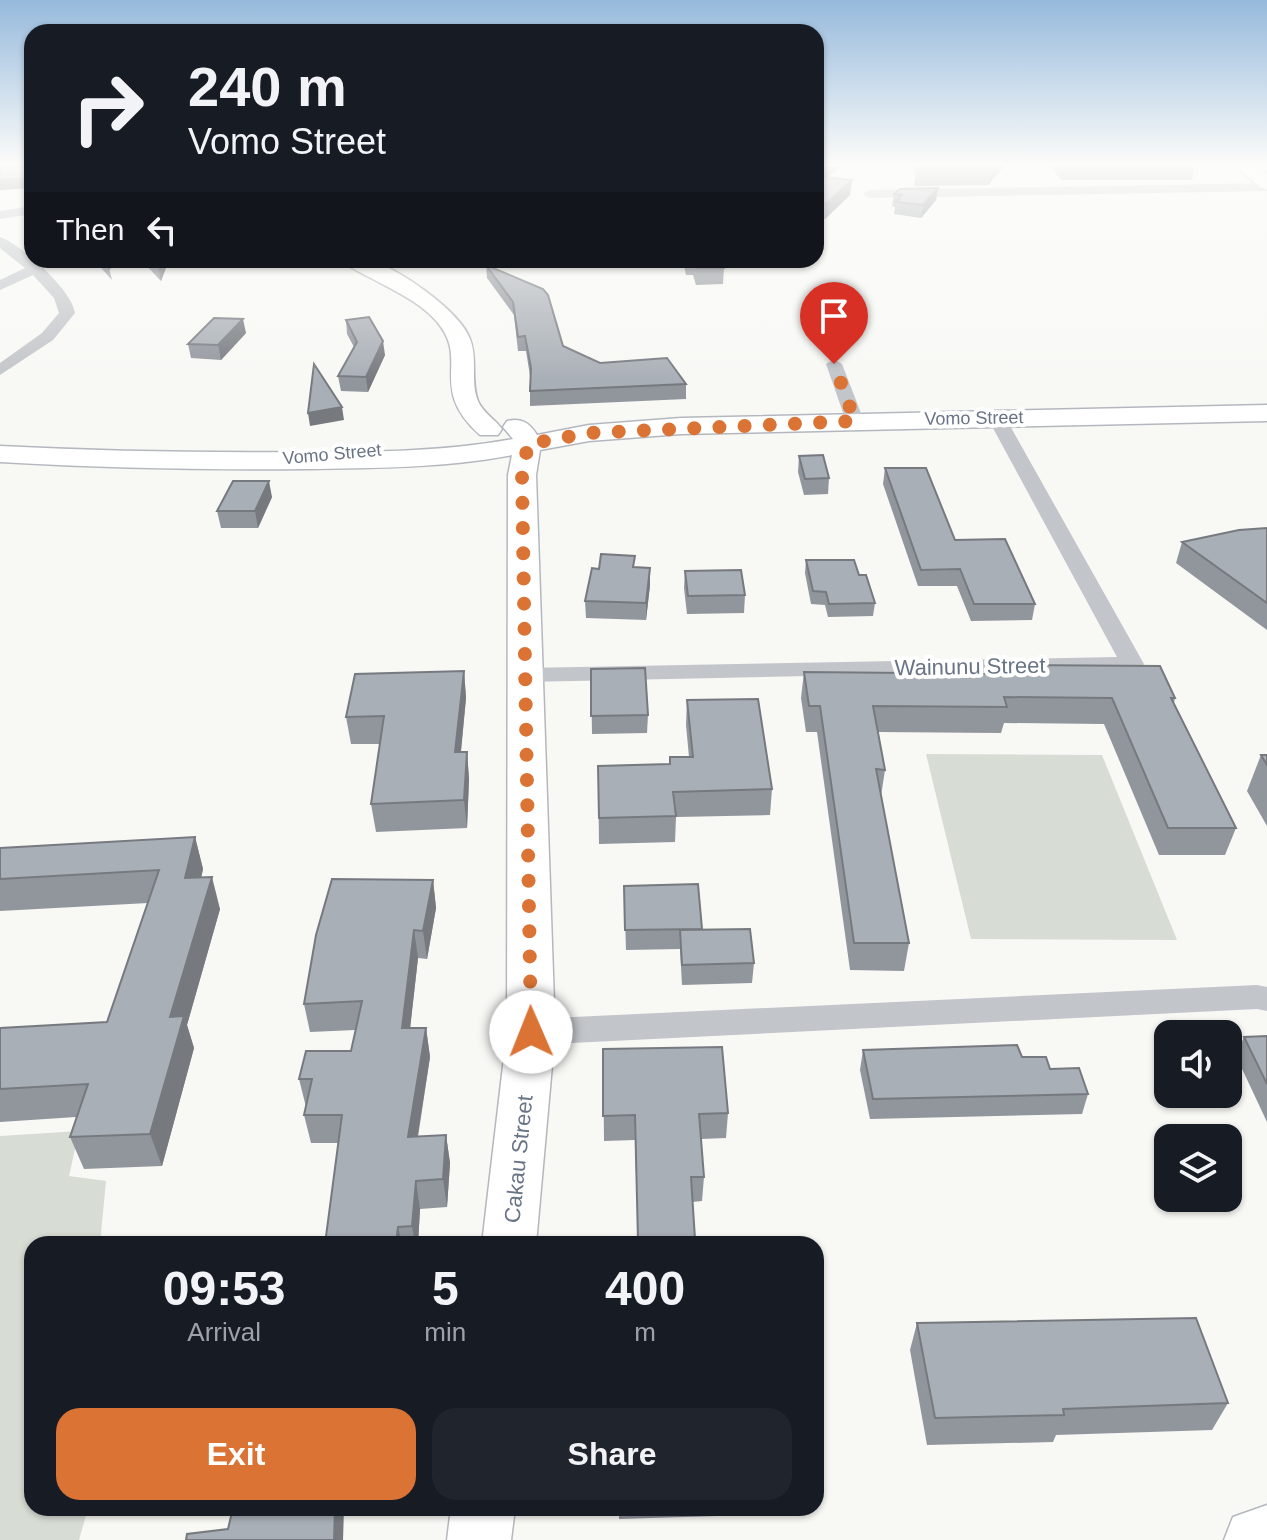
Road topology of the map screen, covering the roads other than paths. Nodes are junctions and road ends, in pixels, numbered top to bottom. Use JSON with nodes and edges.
{"nodes":[{"id":1,"x":0,"y":241,"type":"edge"},
{"id":2,"x":24,"y":263,"type":"edge"},
{"id":3,"x":370,"y":268,"type":"edge"},
{"id":4,"x":32,"y":270,"type":"joint"},
{"id":5,"x":0,"y":286,"type":"edge"},
{"id":6,"x":834,"y":364,"type":"dead end"},
{"id":7,"x":0,"y":370,"type":"edge"},
{"id":8,"x":461,"y":388,"type":"junction"},
{"id":9,"x":1267,"y":413,"type":"edge"},
{"id":10,"x":996,"y":417,"type":"junction"},
{"id":11,"x":855,"y":421,"type":"junction"},
{"id":12,"x":489,"y":429,"type":"junction"},
{"id":13,"x":522,"y":436,"type":"junction"},
{"id":14,"x":451,"y":440,"type":"junction"},
{"id":15,"x":0,"y":454,"type":"edge"},
{"id":16,"x":522,"y":498,"type":"junction"},
{"id":17,"x":526,"y":675,"type":"junction"},
{"id":18,"x":1267,"y":999,"type":"edge"},
{"id":19,"x":531,"y":1032,"type":"junction"},
{"id":20,"x":510,"y":1236,"type":"edge"},
{"id":21,"x":482,"y":1516,"type":"edge"},
{"id":22,"x":1267,"y":1537,"type":"edge"},
{"id":23,"x":479,"y":1540,"type":"edge"},
{"id":24,"x":1256,"y":1540,"type":"edge"}],
"edges":[{"from":1,"to":2,"type":"street"},
{"from":3,"to":8,"type":"main road"},
{"from":4,"to":5,"type":"street"},
{"from":4,"to":7,"type":"street"},
{"from":6,"to":11,"type":"street"},
{"from":8,"to":12,"type":"main road"},
{"from":8,"to":14,"type":"main road"},
{"from":9,"to":10,"type":"main road","name":"Vomo Street"},
{"from":10,"to":11,"type":"main road","name":"Vomo Street"},
{"from":10,"to":17,"type":"street","name":"Wainunu Street"},
{"from":11,"to":13,"type":"main road","name":"Vomo Street"},
{"from":12,"to":13,"type":"main road","name":"Vomo Street"},
{"from":12,"to":14,"type":"main road","name":"Vomo Street"},
{"from":13,"to":14,"type":"main road","name":"Vomo Street"},
{"from":13,"to":16,"type":"main road","name":"Cakau Street"},
{"from":14,"to":15,"type":"main road","name":"Vomo Street"},
{"from":14,"to":16,"type":"main road","name":"Cakau Street"},
{"from":16,"to":17,"type":"main road","name":"Cakau Street"},
{"from":17,"to":19,"type":"main road","name":"Cakau Street"},
{"from":18,"to":19,"type":"street"},
{"from":19,"to":20,"type":"main road","name":"Cakau Street"},
{"from":21,"to":23,"type":"main road"},
{"from":22,"to":24,"type":"main road"}]}
